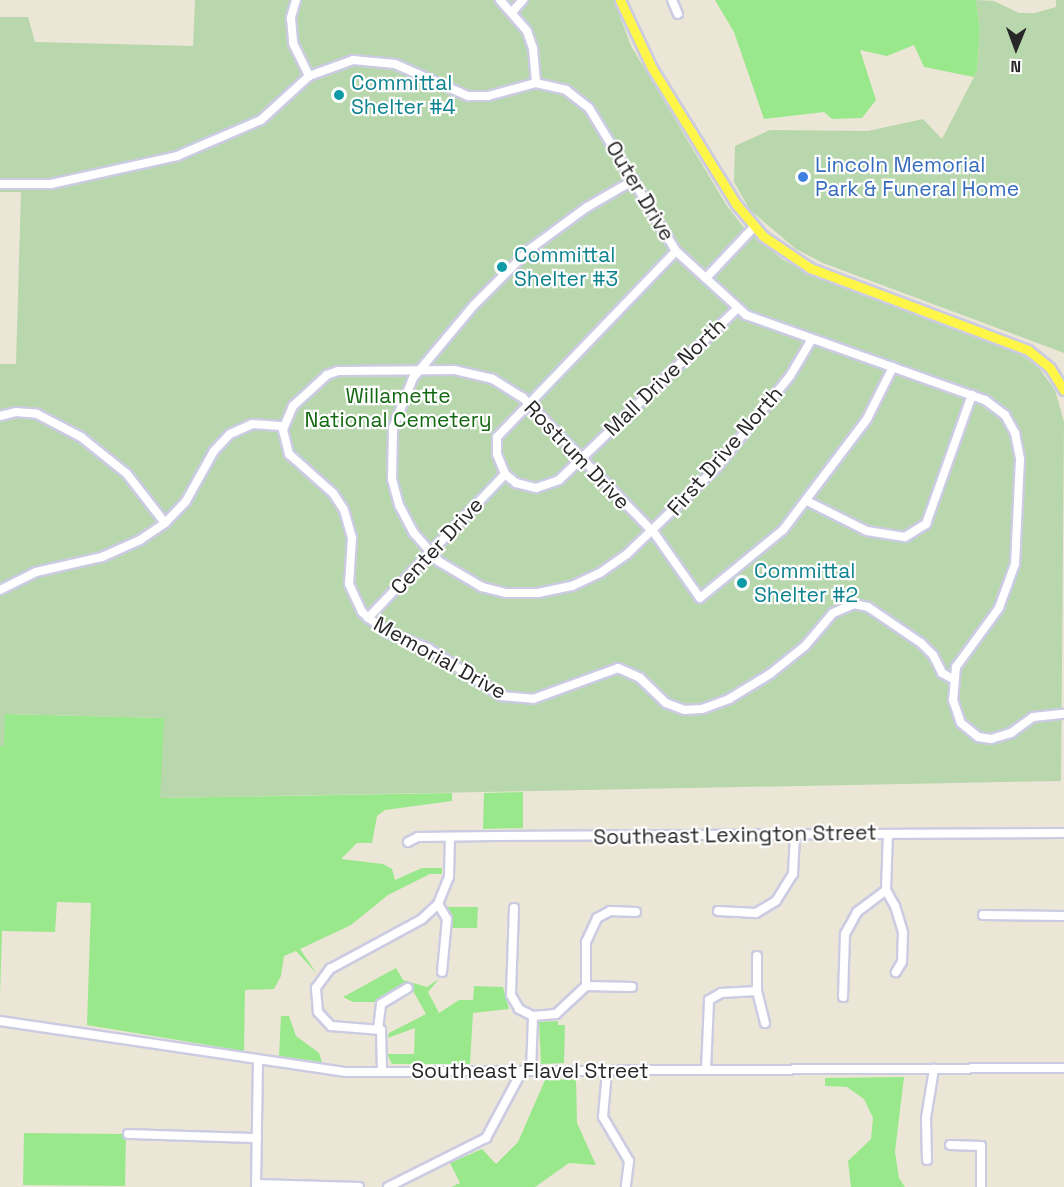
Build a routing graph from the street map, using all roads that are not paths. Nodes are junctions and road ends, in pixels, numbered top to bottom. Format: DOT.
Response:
graph roads {
  1 [pos="296,0"];
  2 [pos="500,0"];
  3 [pos="523,0"];
  4 [pos="620,0"];
  5 [pos="672,0"];
  6 [pos="513,11"];
  7 [pos="678,14"];
  8 [pos="309,76"];
  9 [pos="536,83"];
  10 [pos="634,180"];
  11 [pos="0,184"];
  12 [pos="754,227"];
  13 [pos="676,251"];
  14 [pos="706,278"];
  15 [pos="738,308"];
  16 [pos="812,339"];
  17 [pos="893,367"];
  18 [pos="418,370"];
  19 [pos="1064,390"];
  20 [pos="972,395"];
  21 [pos="528,404"];
  22 [pos="0,416"];
  23 [pos="284,426"];
  24 [pos="580,459"];
  25 [pos="505,474"];
  26 [pos="807,501"];
  27 [pos="165,523"];
  28 [pos="651,532"];
  29 [pos="431,554"];
  30 [pos="0,590"];
  31 [pos="368,618"];
  32 [pos="952,679"];
  33 [pos="1064,714"];
  34 [pos="1064,833"];
  35 [pos="795,834"];
  36 [pos="888,834"];
  37 [pos="450,837"];
  38 [pos="408,842"];
  39 [pos="886,890"];
  40 [pos="438,904"];
  41 [pos="514,908"];
  42 [pos="718,911"];
  43 [pos="636,912"];
  44 [pos="983,915"];
  45 [pos="1064,916"];
  46 [pos="758,956"];
  47 [pos="442,972"];
  48 [pos="896,972"];
  49 [pos="586,986"];
  50 [pos="632,987"];
  51 [pos="408,988"];
  52 [pos="757,991"];
  53 [pos="843,997"];
  54 [pos="533,1016"];
  55 [pos="0,1021"];
  56 [pos="765,1023"];
  57 [pos="378,1029"];
  58 [pos="258,1059"];
  59 [pos="1064,1068"];
  60 [pos="934,1069"];
  61 [pos="706,1070"];
  62 [pos="382,1071"];
  63 [pos="527,1071"];
  64 [pos="607,1071"];
  65 [pos="128,1134"];
  66 [pos="257,1138"];
  67 [pos="950,1145"];
  68 [pos="927,1160"];
  69 [pos="256,1186"];
  70 [pos="359,1187"];
  71 [pos="388,1187"];
  72 [pos="626,1187"];
  73 [pos="981,1187"];
  1 -- 8 [label="street"];
  2 -- 6 [label="street"];
  3 -- 6 [label="street"];
  4 -- 12 [label="main road"];
  5 -- 7 [label="street"];
  6 -- 9 [label="street"];
  8 -- 9 [label="street"];
  8 -- 11 [label="street"];
  9 -- 10 [label="street, Outer Drive"];
  10 -- 13 [label="street, Outer Drive"];
  10 -- 18 [label="street"];
  12 -- 14 [label="street"];
  12 -- 19 [label="main road"];
  13 -- 14 [label="street, Outer Drive"];
  13 -- 21 [label="street"];
  14 -- 15 [label="street, Outer Drive"];
  15 -- 16 [label="street, Outer Drive"];
  15 -- 24 [label="street, Mall Drive North"];
  16 -- 17 [label="street, Outer Drive"];
  16 -- 28 [label="street, First Drive North"];
  17 -- 20 [label="street, Outer Drive"];
  17 -- 26 [label="street"];
  18 -- 21 [label="street, Rostrum Drive"];
  18 -- 23 [label="street"];
  18 -- 29 [label="street"];
  20 -- 26 [label="street"];
  20 -- 32 [label="street, Outer Drive"];
  21 -- 24 [label="street, Rostrum Drive"];
  21 -- 25 [label="street"];
  22 -- 27 [label="street"];
  23 -- 27 [label="street"];
  23 -- 31 [label="street, Memorial Drive"];
  24 -- 25 [label="street, Mall Drive North"];
  24 -- 28 [label="street, Rostrum Drive"];
  25 -- 29 [label="street, Center Drive"];
  26 -- 28 [label="street, Rostrum Drive"];
  27 -- 30 [label="street"];
  28 -- 29 [label="street, First Drive North"];
  29 -- 31 [label="street, Center Drive"];
  31 -- 32 [label="street, Memorial Drive"];
  32 -- 33 [label="street"];
  34 -- 36 [label="street, Southeast Lexington Street"];
  35 -- 36 [label="street, Southeast Lexington Street"];
  35 -- 37 [label="street, Southeast Lexington Street"];
  35 -- 42 [label="street"];
  36 -- 39 [label="street"];
  37 -- 38 [label="street, Southeast Lexington Street"];
  37 -- 40 [label="street"];
  39 -- 48 [label="street"];
  39 -- 53 [label="street"];
  40 -- 47 [label="street"];
  40 -- 57 [label="street"];
  41 -- 54 [label="street"];
  43 -- 49 [label="street"];
  44 -- 45 [label="street"];
  46 -- 52 [label="street"];
  49 -- 50 [label="street"];
  49 -- 54 [label="street"];
  51 -- 57 [label="street"];
  52 -- 56 [label="street"];
  52 -- 61 [label="street"];
  54 -- 63 [label="street"];
  55 -- 58 [label="street, Southeast Flavel Street"];
  57 -- 62 [label="street"];
  58 -- 62 [label="street, Southeast Flavel Street"];
  58 -- 66 [label="street"];
  59 -- 60 [label="street, Southeast Flavel Street"];
  60 -- 61 [label="street, Southeast Flavel Street"];
  60 -- 68 [label="street"];
  61 -- 64 [label="street, Southeast Flavel Street"];
  62 -- 63 [label="street, Southeast Flavel Street"];
  63 -- 64 [label="street, Southeast Flavel Street"];
  63 -- 71 [label="street"];
  64 -- 72 [label="street"];
  65 -- 66 [label="street"];
  66 -- 69 [label="street"];
  67 -- 73 [label="street"];
  69 -- 70 [label="street"];
}
